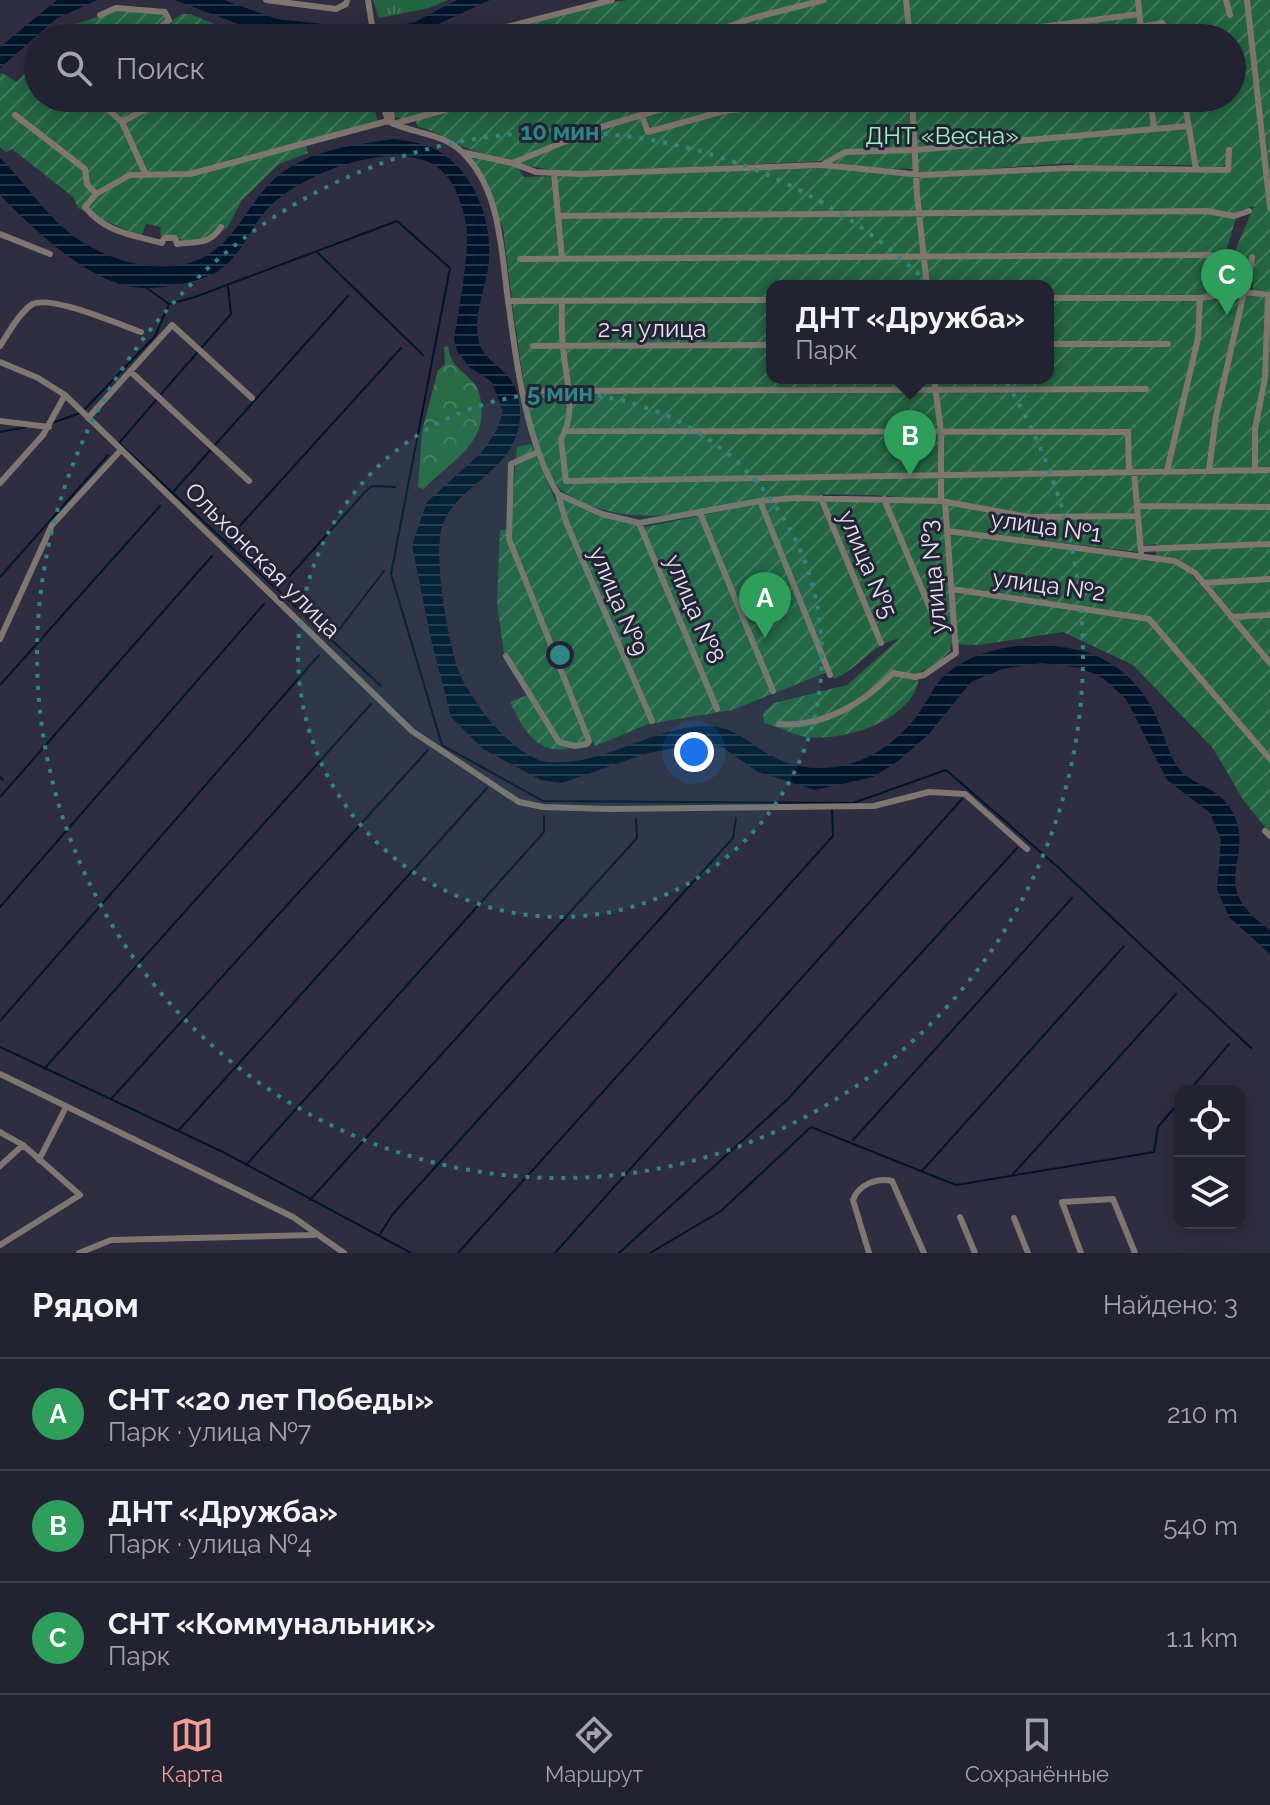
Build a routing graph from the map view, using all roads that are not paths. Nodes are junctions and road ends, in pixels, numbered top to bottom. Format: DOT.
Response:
graph roads {
  1 [pos="266,0"];
  2 [pos="347,0"];
  3 [pos="368,0"];
  4 [pos="612,0"];
  5 [pos="824,0"];
  6 [pos="906,0"];
  7 [pos="1138,0"];
  8 [pos="1226,0"];
  9 [pos="1247,0"];
  10 [pos="1139,14"];
  11 [pos="100,15"];
  12 [pos="1230,15"];
  13 [pos="164,24"];
  14 [pos="372,24"];
  15 [pos="518,24"];
  16 [pos="735,24"];
  17 [pos="909,24"];
  18 [pos="1063,24"];
  19 [pos="1140,24"];
  20 [pos="111,112"];
  21 [pos="140,112"];
  22 [pos="387,112"];
  23 [pos="391,112"];
  24 [pos="434,112"];
  25 [pos="652,112"];
  26 [pos="720,112"];
  27 [pos="913,112"];
  28 [pos="1152,112"];
  29 [pos="1186,112"];
  30 [pos="15,115"];
  31 [pos="642,116"];
  32 [pos="122,122"];
  33 [pos="391,123"];
  34 [pos="1188,126"];
  35 [pos="1154,128"];
  36 [pos="915,150"];
  37 [pos="1229,150"];
  38 [pos="462,152"];
  39 [pos="512,163"];
  40 [pos="822,165"];
  41 [pos="1196,169"];
  42 [pos="915,172"];
  43 [pos="145,173"];
  44 [pos="554,173"];
  45 [pos="96,194"];
  46 [pos="1270,208"];
  47 [pos="1249,211"];
  48 [pos="921,212"];
  49 [pos="559,216"];
  50 [pos="221,227"];
  51 [pos="0,234"];
  52 [pos="50,254"];
  53 [pos="1210,255"];
  54 [pos="925,256"];
  55 [pos="1252,257"];
  56 [pos="562,258"];
  57 [pos="520,259"];
  58 [pos="927,280"];
  59 [pos="1246,292"];
  60 [pos="1269,295"];
  61 [pos="1054,298"];
  62 [pos="1200,298"];
  63 [pos="766,300"];
  64 [pos="508,301"];
  65 [pos="562,301"];
  66 [pos="141,332"];
  67 [pos="1054,344"];
  68 [pos="1168,344"];
  69 [pos="766,345"];
  70 [pos="0,346"];
  71 [pos="533,346"];
  72 [pos="563,346"];
  73 [pos="0,362"];
  74 [pos="130,371"];
  75 [pos="935,384"];
  76 [pos="935,388"];
  77 [pos="1146,389"];
  78 [pos="570,390"];
  79 [pos="544,391"];
  80 [pos="65,395"];
  81 [pos="252,398"];
  82 [pos="88,418"];
  83 [pos="0,421"];
  84 [pos="49,427"];
  85 [pos="568,431"];
  86 [pos="941,432"];
  87 [pos="120,451"];
  88 [pos="538,452"];
  89 [pos="1209,470"];
  90 [pos="1270,470"];
  91 [pos="1167,471"];
  92 [pos="1255,471"];
  93 [pos="1131,472"];
  94 [pos="941,475"];
  95 [pos="249,481"];
  96 [pos="0,483"];
  97 [pos="558,494"];
  98 [pos="821,498"];
  99 [pos="884,499"];
  100 [pos="760,501"];
  101 [pos="943,501"];
  102 [pos="1138,506"];
  103 [pos="1270,507"];
  104 [pos="700,513"];
  105 [pos="1138,516"];
  106 [pos="639,523"];
  107 [pos="947,531"];
  108 [pos="1270,544"];
  109 [pos="1140,553"];
  110 [pos="1270,579"];
  111 [pos="1203,583"];
  112 [pos="952,589"];
  113 [pos="1270,615"];
  114 [pos="1231,617"];
  115 [pos="935,620"];
  116 [pos="0,639"];
  117 [pos="881,643"];
  118 [pos="1266,654"];
  119 [pos="506,656"];
  120 [pos="1270,663"];
  121 [pos="830,675"];
  122 [pos="773,691"];
  123 [pos="717,709"];
  124 [pos="652,721"];
  125 [pos="779,724"];
  126 [pos="1270,759"];
  127 [pos="1027,849"];
  128 [pos="0,1074"];
  129 [pos="65,1109"];
  130 [pos="0,1132"];
  131 [pos="23,1145"];
  132 [pos="39,1160"];
  133 [pos="0,1166"];
  134 [pos="960,1217"];
  135 [pos="1014,1218"];
  136 [pos="314,1235"];
  137 [pos="0,1245"];
  138 [pos="79,1253"];
  139 [pos="344,1253"];
  140 [pos="869,1253"];
  141 [pos="924,1253"];
  142 [pos="975,1253"];
  143 [pos="1028,1253"];
  144 [pos="1081,1253"];
  145 [pos="1135,1253"];
  1 -- 2 [label="street"];
  3 -- 14 [label="street"];
  4 -- 15 [label="street"];
  5 -- 16 [label="street"];
  6 -- 17 [label="street"];
  7 -- 10 [label="street"];
  8 -- 12 [label="street"];
  9 -- 46 [label="street"];
  10 -- 18 [label="street"];
  10 -- 19 [label="street"];
  11 -- 13 [label="street"];
  20 -- 32 [label="street"];
  21 -- 32 [label="street"];
  22 -- 33 [label="street"];
  23 -- 33 [label="street"];
  24 -- 33 [label="street"];
  25 -- 39 [label="street"];
  26 -- 31 [label="street"];
  27 -- 36 [label="street"];
  28 -- 35 [label="street"];
  29 -- 34 [label="street"];
  30 -- 45 [label="street"];
  32 -- 43 [label="street"];
  33 -- 38 [label="street"];
  33 -- 43 [label="street"];
  34 -- 35 [label="street"];
  34 -- 41 [label="street"];
  35 -- 36 [label="street"];
  36 -- 40 [label="street"];
  36 -- 42 [label="street"];
  37 -- 41 [label="street"];
  38 -- 39 [label="street"];
  38 -- 64 [label="street, улица №9"];
  39 -- 44 [label="street"];
  40 -- 42 [label="street"];
  40 -- 44 [label="street"];
  41 -- 42 [label="street"];
  42 -- 48 [label="street"];
  43 -- 45 [label="street"];
  44 -- 49 [label="street"];
  45 -- 50 [label="street"];
  47 -- 48 [label="street"];
  48 -- 49 [label="street"];
  48 -- 54 [label="street"];
  49 -- 56 [label="street"];
  51 -- 52 [label="street"];
  53 -- 54 [label="street"];
  54 -- 56 [label="street"];
  54 -- 58 [label="street"];
  55 -- 59 [label="street"];
  56 -- 57 [label="street"];
  59 -- 60 [label="street"];
  59 -- 62 [label="street"];
  59 -- 89 [label="street"];
  60 -- 92 [label="street"];
  61 -- 62 [label="street"];
  62 -- 91 [label="street"];
  63 -- 65 [label="street"];
  64 -- 65 [label="street"];
  64 -- 88 [label="street, улица №9"];
  65 -- 72 [label="street"];
  66 -- 70 [label="street"];
  67 -- 68 [label="street"];
  69 -- 72 [label="street, 2-я улица"];
  71 -- 72 [label="street, 2-я улица"];
  72 -- 78 [label="street"];
  73 -- 80 [label="street, Ольхонская улица"];
  74 -- 81 [label="street"];
  74 -- 82 [label="street"];
  74 -- 95 [label="street"];
  75 -- 76 [label="street, улица №3"];
  76 -- 77 [label="street"];
  76 -- 78 [label="street"];
  76 -- 86 [label="street, улица №3"];
  78 -- 79 [label="street"];
  78 -- 85 [label="street"];
  80 -- 82 [label="street, Ольхонская улица"];
  80 -- 84 [label="street"];
  82 -- 87 [label="street, Ольхонская улица"];
  83 -- 84 [label="street"];
  84 -- 96 [label="street"];
  85 -- 86 [label="street"];
  85 -- 94 [label="street"];
  86 -- 93 [label="street"];
  86 -- 94 [label="street, улица №3"];
  87 -- 116 [label="street"];
  87 -- 127 [label="street, Ольхонская улица"];
  88 -- 97 [label="street, улица №9"];
  88 -- 119 [label="street"];
  89 -- 91 [label="street"];
  89 -- 92 [label="street"];
  90 -- 92 [label="street"];
  91 -- 93 [label="street"];
  93 -- 94 [label="street"];
  93 -- 102 [label="street"];
  94 -- 101 [label="street, улица №3"];
  97 -- 106 [label="street"];
  97 -- 124 [label="street, улица №9"];
  98 -- 99 [label="street"];
  98 -- 100 [label="street"];
  98 -- 117 [label="street, улица №5"];
  99 -- 101 [label="street"];
  99 -- 115 [label="street"];
  100 -- 104 [label="street"];
  100 -- 121 [label="street"];
  101 -- 105 [label="street"];
  101 -- 107 [label="street, улица №3"];
  102 -- 103 [label="street"];
  102 -- 105 [label="street"];
  104 -- 106 [label="street"];
  104 -- 122 [label="street"];
  105 -- 109 [label="street"];
  106 -- 123 [label="street, улица №8"];
  107 -- 109 [label="street, улица №1"];
  107 -- 112 [label="street, улица №3"];
  108 -- 109 [label="street"];
  109 -- 111 [label="street"];
  110 -- 111 [label="street"];
  111 -- 114 [label="street"];
  112 -- 125 [label="street, улица №3"];
  112 -- 126 [label="street, улица №2"];
  113 -- 114 [label="street"];
  114 -- 118 [label="street"];
  118 -- 120 [label="street"];
  128 -- 129 [label="street"];
  129 -- 132 [label="street"];
  129 -- 136 [label="street"];
  130 -- 131 [label="street"];
  131 -- 132 [label="street"];
  131 -- 133 [label="street"];
  132 -- 137 [label="street"];
  134 -- 142 [label="street"];
  135 -- 143 [label="street"];
  136 -- 138 [label="street"];
  136 -- 139 [label="street"];
  140 -- 141 [label="street"];
  144 -- 145 [label="street"];
}
